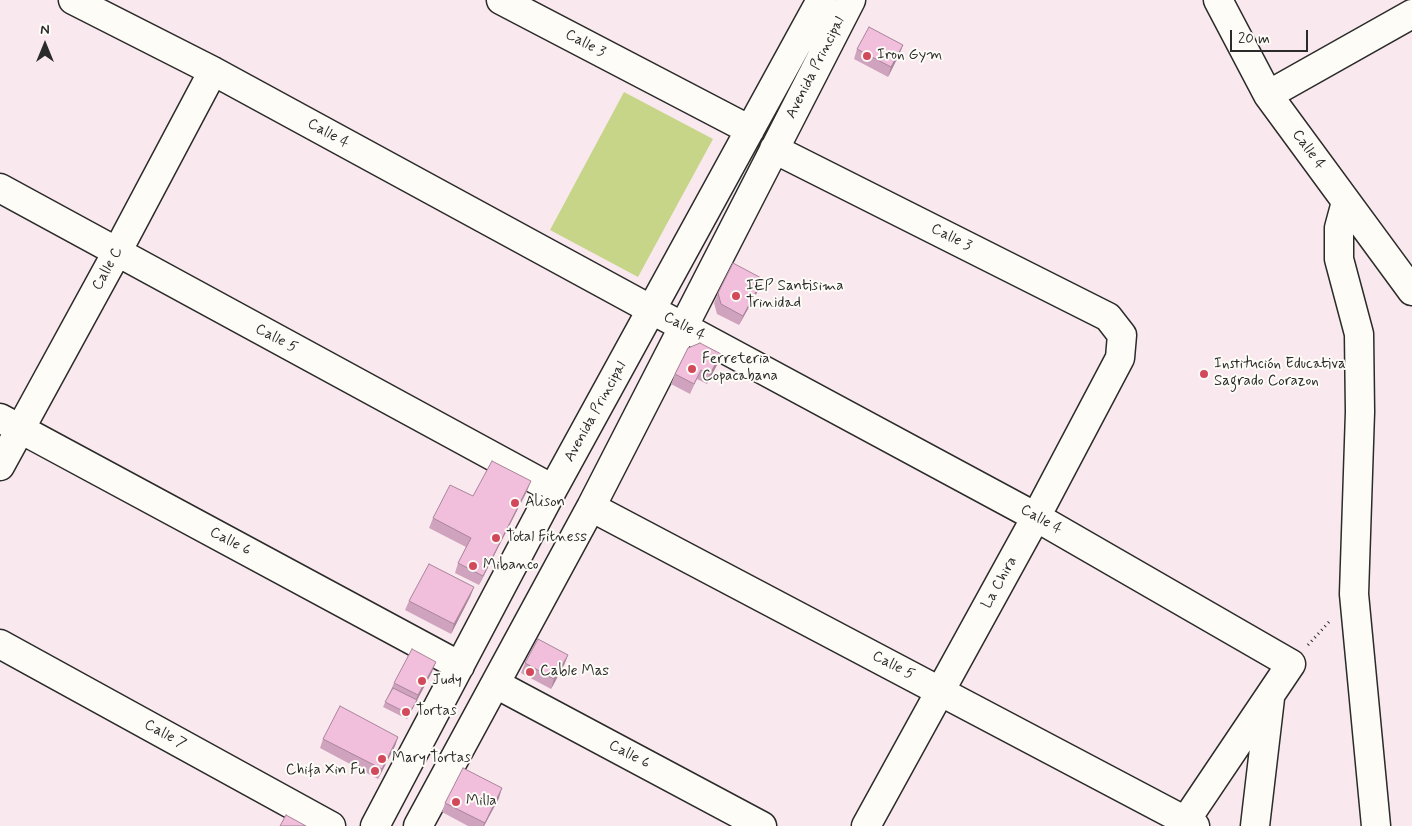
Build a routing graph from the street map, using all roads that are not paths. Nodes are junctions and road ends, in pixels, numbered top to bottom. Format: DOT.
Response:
graph roads {
  1 [pos="73,0"];
  2 [pos="501,0"];
  3 [pos="821,0"];
  4 [pos="851,0"];
  5 [pos="1218,0"];
  6 [pos="1412,14"];
  7 [pos="213,71"];
  8 [pos="1268,95"];
  9 [pos="750,130"];
  10 [pos="774,149"];
  11 [pos="0,188"];
  12 [pos="1346,202"];
  13 [pos="117,252"];
  14 [pos="1412,291"];
  15 [pos="652,310"];
  16 [pos="684,327"];
  17 [pos="1122,335"];
  18 [pos="10,424"];
  19 [pos="0,466"];
  20 [pos="553,489"];
  21 [pos="591,507"];
  22 [pos="1036,517"];
  23 [pos="0,644"];
  24 [pos="460,666"];
  25 [pos="496,684"];
  26 [pos="941,691"];
  27 [pos="1271,693"];
  28 [pos="1187,824"];
  29 [pos="331,826"];
  30 [pos="375,826"];
  31 [pos="418,826"];
  32 [pos="762,826"];
  33 [pos="866,826"];
  34 [pos="1255,826"];
  35 [pos="1376,826"];
  1 -- 7 [label="street, Calle 4"];
  2 -- 9 [label="street, Calle 3"];
  3 -- 9 [label="street, Avenida Principal"];
  4 -- 10 [label="street, Avenida Principal"];
  5 -- 8 [label="street, Calle 4"];
  6 -- 8 [label="street"];
  7 -- 13 [label="street, Calle C"];
  7 -- 15 [label="street, Calle 4"];
  8 -- 12 [label="street, Calle 4"];
  9 -- 15 [label="street, Avenida Principal"];
  10 -- 16 [label="street, Avenida Principal"];
  10 -- 17 [label="street, Calle 3"];
  11 -- 13 [label="street, Calle 5"];
  12 -- 14 [label="street, Calle 4"];
  12 -- 35 [label="street"];
  13 -- 18 [label="street, Calle C"];
  13 -- 20 [label="street, Calle 5"];
  15 -- 16 [label="street, Calle 4"];
  15 -- 20 [label="street, Avenida Principal"];
  16 -- 21 [label="street, Avenida Principal"];
  16 -- 22 [label="street, Calle 4"];
  17 -- 22 [label="street, La Chira"];
  18 -- 19 [label="street, Calle C"];
  18 -- 24 [label="street, Calle 6"];
  20 -- 24 [label="street, Avenida Principal"];
  21 -- 25 [label="street, Avenida Principal"];
  21 -- 26 [label="street, Calle 5"];
  22 -- 26 [label="street, La Chira"];
  22 -- 27 [label="street, Calle 4"];
  23 -- 29 [label="street, Calle 7"];
  24 -- 30 [label="street, Avenida Principal"];
  25 -- 31 [label="street, Avenida Principal"];
  25 -- 32 [label="street, Calle 6"];
  26 -- 28 [label="street, Calle 5"];
  26 -- 33 [label="street, La Chira"];
  27 -- 28 [label="street"];
  27 -- 34 [label="street"];
}
